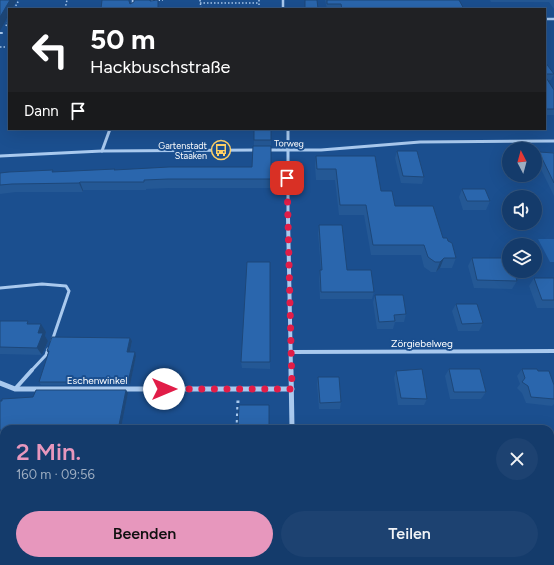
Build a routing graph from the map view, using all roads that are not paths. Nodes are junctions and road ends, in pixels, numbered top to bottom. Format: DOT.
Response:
graph roads {
  1 [pos="110,130"];
  2 [pos="288,130"];
  3 [pos="554,141"];
  4 [pos="102,151"];
  5 [pos="288,151"];
  6 [pos="0,156"];
  7 [pos="0,288"];
  8 [pos="554,350"];
  9 [pos="291,352"];
  10 [pos="0,383"];
  11 [pos="14,389"];
  12 [pos="292,389"];
  13 [pos="292,425"];
  1 -- 4 [label="street"];
  2 -- 5 [label="street"];
  3 -- 5 [label="street, Torweg"];
  4 -- 5 [label="street, Torweg"];
  4 -- 6 [label="street, Torweg"];
  5 -- 9 [label="street"];
  7 -- 11 [label="lane"];
  8 -- 9 [label="street, Zörgiebelweg"];
  9 -- 12 [label="street"];
  10 -- 11 [label="street, Eschenwinkel"];
  11 -- 12 [label="street, Eschenwinkel"];
  12 -- 13 [label="street"];
}
